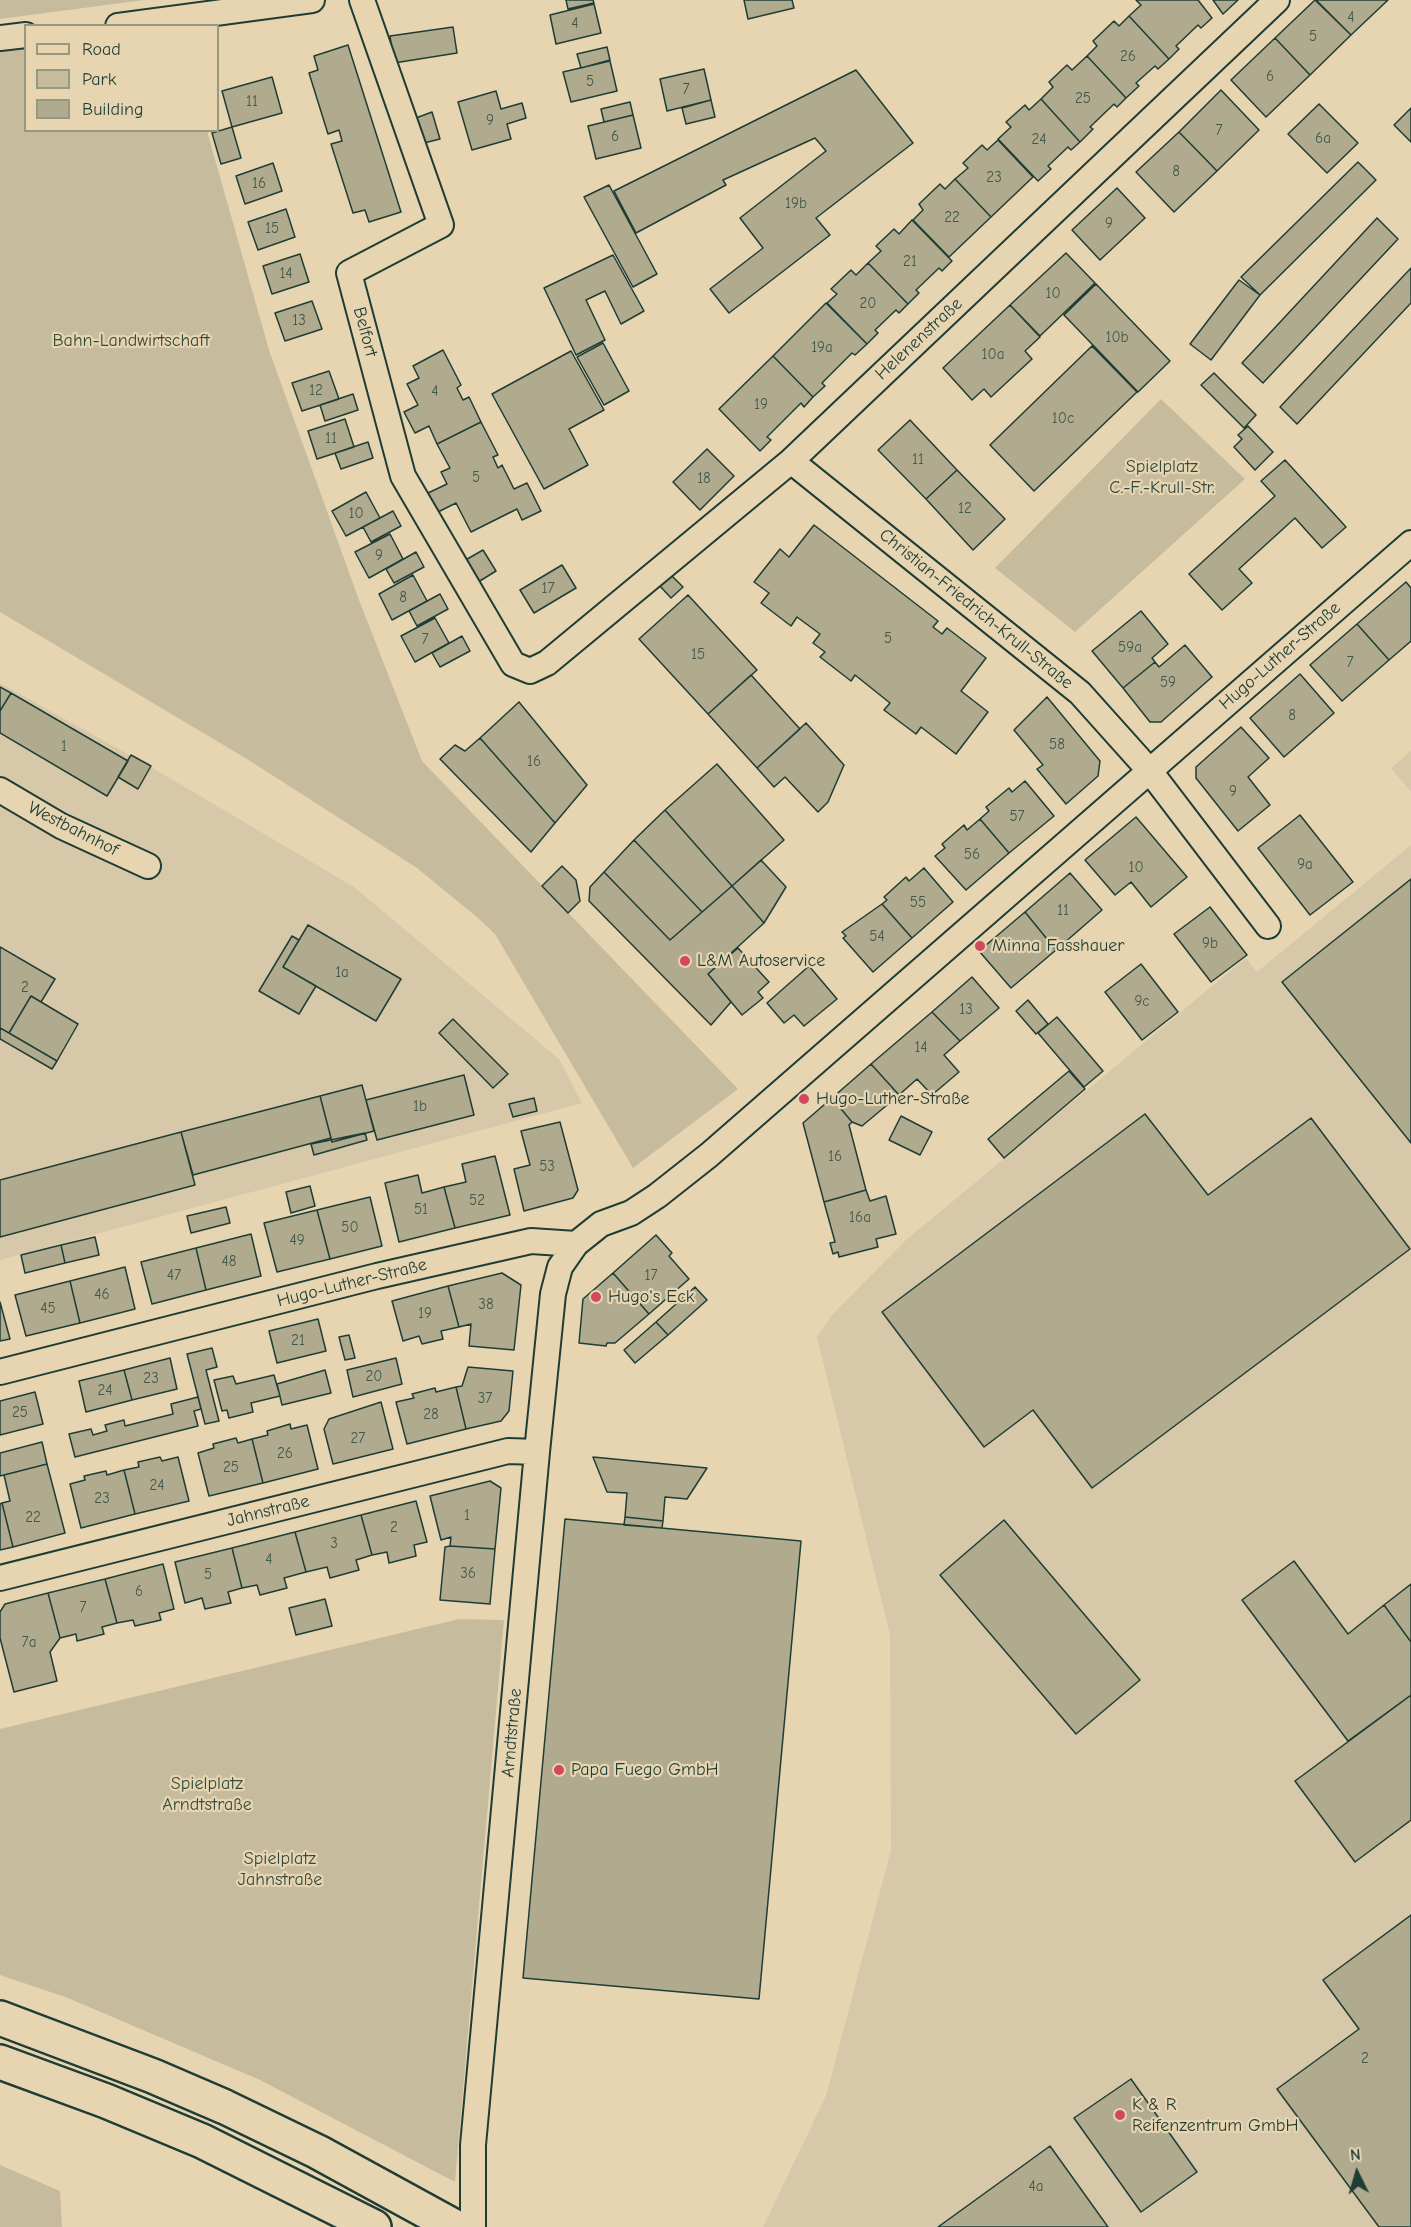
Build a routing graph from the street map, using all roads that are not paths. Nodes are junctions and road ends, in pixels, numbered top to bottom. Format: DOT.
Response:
graph roads {
  1 [pos="312,0"];
  2 [pos="362,0"];
  3 [pos="1277,0"];
  4 [pos="134,24"];
  5 [pos="24,36"];
  6 [pos="0,38"];
  7 [pos="790,461"];
  8 [pos="1411,543"];
  9 [pos="547,663"];
  10 [pos="1149,770"];
  11 [pos="0,790"];
  12 [pos="148,866"];
  13 [pos="1268,926"];
  14 [pos="576,1244"];
  15 [pos="0,1372"];
  16 [pos="537,1452"];
  17 [pos="0,1578"];
  18 [pos="0,2018"];
  19 [pos="0,2062"];
  20 [pos="374,2227"];
  21 [pos="455,2227"];
  22 [pos="473,2227"];
  1 -- 4 [label="street"];
  2 -- 9 [label="street, Belfort"];
  3 -- 7 [label="street, Helenenstraße"];
  5 -- 6 [label="street"];
  7 -- 9 [label="street, Helenenstraße"];
  7 -- 10 [label="street, Christian-Friedrich-Krull-Straße"];
  8 -- 10 [label="street, Hugo-Luther-Straße"];
  10 -- 13 [label="street"];
  10 -- 14 [label="street, Hugo-Luther-Straße"];
  11 -- 12 [label="street, Westbahnhof"];
  14 -- 15 [label="street, Hugo-Luther-Straße"];
  14 -- 16 [label="street, Arndtstraße"];
  16 -- 17 [label="street, Jahnstraße"];
  16 -- 22 [label="street, Arndtstraße"];
  18 -- 21 [label="highway"];
  19 -- 20 [label="highway"];
}
